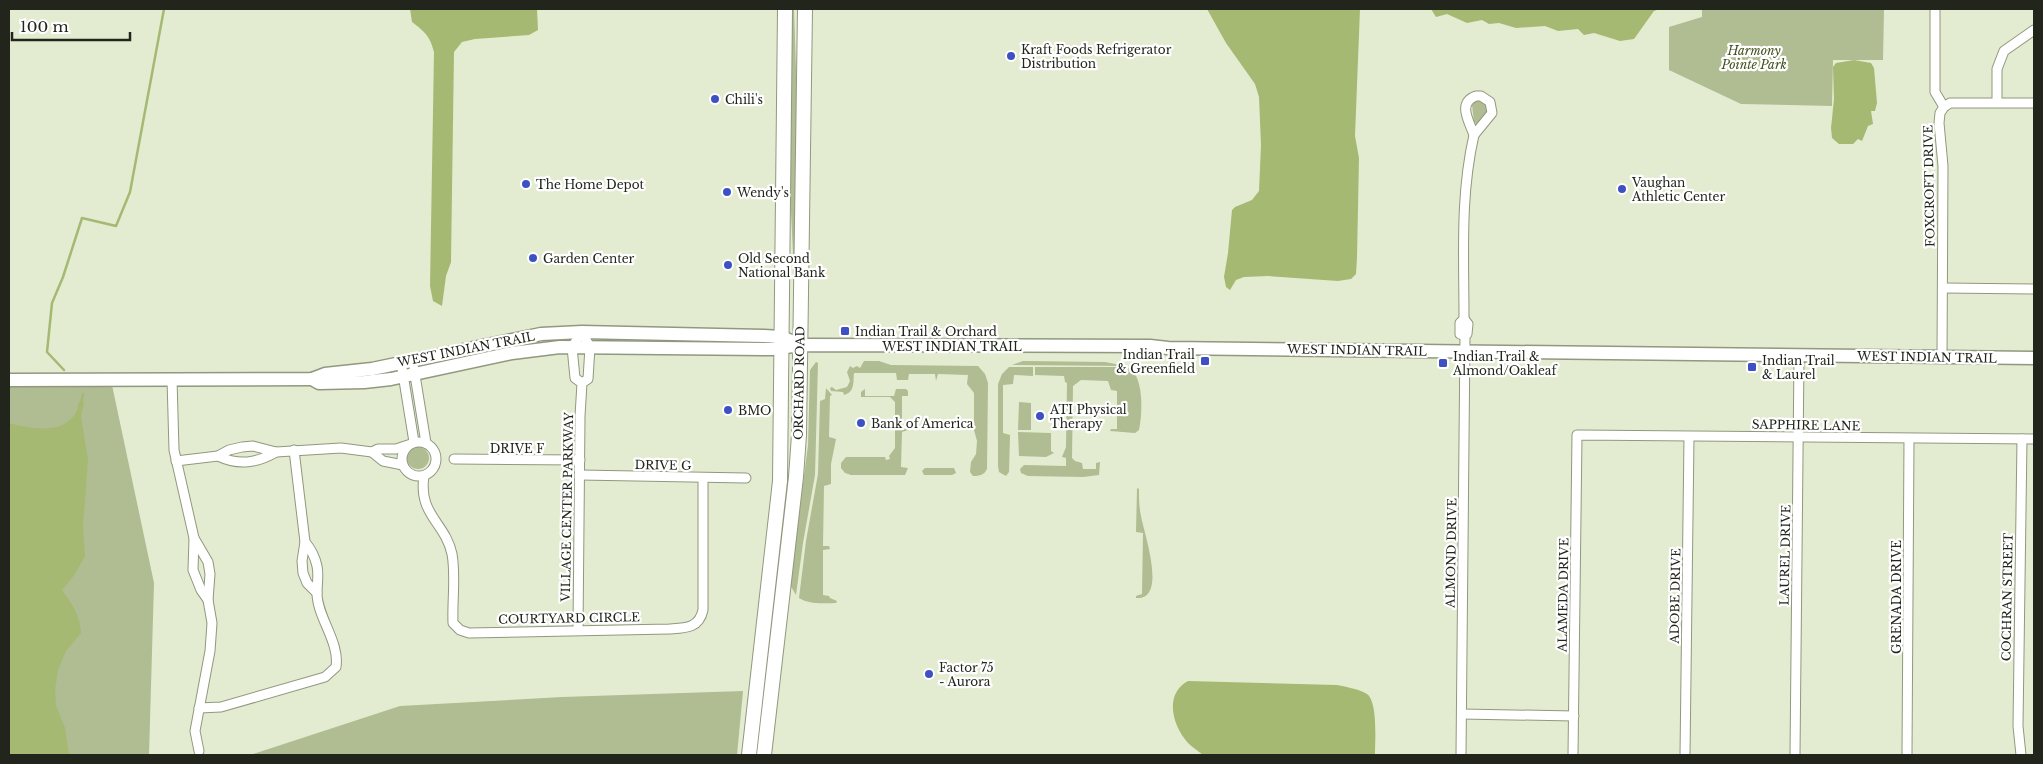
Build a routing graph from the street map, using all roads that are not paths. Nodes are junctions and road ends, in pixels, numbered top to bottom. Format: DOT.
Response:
graph roads {
  1 [pos="785,9"];
  2 [pos="805,9"];
  3 [pos="1935,9"];
  4 [pos="2034,30"];
  5 [pos="1997,102"];
  6 [pos="2034,103"];
  7 [pos="1944,107"];
  8 [pos="1474,135"];
  9 [pos="1943,288"];
  10 [pos="2034,290"];
  11 [pos="582,332"];
  12 [pos="782,343"];
  13 [pos="800,345"];
  14 [pos="572,347"];
  15 [pos="590,347"];
  16 [pos="1466,351"];
  17 [pos="1799,356"];
  18 [pos="1942,357"];
  19 [pos="2034,358"];
  20 [pos="407,361"];
  21 [pos="409,375"];
  22 [pos="172,379"];
  23 [pos="312,379"];
  24 [pos="9,380"];
  25 [pos="582,384"];
  26 [pos="1577,435"];
  27 [pos="1690,437"];
  28 [pos="1799,437"];
  29 [pos="1909,439"];
  30 [pos="2022,439"];
  31 [pos="2034,439"];
  32 [pos="411,443"];
  33 [pos="426,443"];
  34 [pos="294,450"];
  35 [pos="276,452"];
  36 [pos="372,452"];
  37 [pos="218,456"];
  38 [pos="454,459"];
  39 [pos="176,460"];
  40 [pos="580,460"];
  41 [pos="403,465"];
  42 [pos="580,475"];
  43 [pos="424,476"];
  44 [pos="703,478"];
  45 [pos="746,478"];
  46 [pos="194,538"];
  47 [pos="305,542"];
  48 [pos="317,593"];
  49 [pos="208,600"];
  50 [pos="578,630"];
  51 [pos="199,708"];
  52 [pos="1462,714"];
  53 [pos="1574,716"];
  54 [pos="199,751"];
  55 [pos="749,755"];
  56 [pos="764,755"];
  57 [pos="1461,755"];
  58 [pos="1573,755"];
  59 [pos="1686,755"];
  60 [pos="1795,755"];
  61 [pos="1907,755"];
  62 [pos="2021,755"];
  1 -- 12 [label="main road, ORCHARD ROAD"];
  2 -- 13 [label="main road, ORCHARD ROAD"];
  3 -- 7 [label="street"];
  4 -- 5 [label="street"];
  5 -- 6 [label="street"];
  5 -- 7 [label="street"];
  7 -- 9 [label="street, FOXCROFT DRIVE"];
  8 -- 16 [label="street, ALMOND DRIVE"];
  9 -- 10 [label="street"];
  9 -- 18 [label="street, FOXCROFT DRIVE"];
  11 -- 12 [label="main road, WEST INDIAN TRAIL"];
  11 -- 14 [label="street"];
  11 -- 15 [label="street"];
  11 -- 20 [label="main road, WEST INDIAN TRAIL"];
  12 -- 13 [label="main road, WEST INDIAN TRAIL"];
  12 -- 15 [label="main road, WEST INDIAN TRAIL"];
  12 -- 55 [label="main road, ORCHARD ROAD"];
  13 -- 16 [label="main road, WEST INDIAN TRAIL"];
  13 -- 56 [label="main road, ORCHARD ROAD"];
  14 -- 15 [label="main road, WEST INDIAN TRAIL"];
  14 -- 21 [label="main road, WEST INDIAN TRAIL"];
  14 -- 25 [label="street, VILLAGE CENTER PARKWAY"];
  15 -- 25 [label="street, VILLAGE CENTER PARKWAY"];
  16 -- 17 [label="main road, WEST INDIAN TRAIL"];
  16 -- 52 [label="street, ALMOND DRIVE"];
  17 -- 18 [label="main road, WEST INDIAN TRAIL"];
  17 -- 28 [label="street, LAUREL DRIVE"];
  18 -- 19 [label="main road, WEST INDIAN TRAIL"];
  20 -- 21 [label="street"];
  20 -- 23 [label="main road, WEST INDIAN TRAIL"];
  21 -- 23 [label="main road, WEST INDIAN TRAIL"];
  21 -- 32 [label="street"];
  21 -- 33 [label="street"];
  22 -- 23 [label="main road, WEST INDIAN TRAIL"];
  22 -- 24 [label="main road, WEST INDIAN TRAIL"];
  22 -- 39 [label="street"];
  25 -- 40 [label="street, VILLAGE CENTER PARKWAY"];
  26 -- 27 [label="street, SAPPHIRE LANE"];
  26 -- 53 [label="street, ALAMEDA DRIVE"];
  27 -- 28 [label="street, SAPPHIRE LANE"];
  27 -- 59 [label="street, ADOBE DRIVE"];
  28 -- 29 [label="street, SAPPHIRE LANE"];
  28 -- 60 [label="street, LAUREL DRIVE"];
  29 -- 30 [label="street, SAPPHIRE LANE"];
  29 -- 61 [label="street, GRENADA DRIVE"];
  30 -- 31 [label="street, SAPPHIRE LANE"];
  30 -- 62 [label="street, COCHRAN STREET"];
  32 -- 33 [label="street"];
  32 -- 36 [label="street"];
  32 -- 41 [label="street"];
  33 -- 43 [label="street"];
  34 -- 35 [label="street"];
  34 -- 36 [label="street"];
  34 -- 47 [label="street"];
  35 -- 37 [label="street"];
  35 -- 37 [label="street"];
  36 -- 41 [label="street"];
  37 -- 39 [label="street"];
  38 -- 40 [label="street, DRIVE F"];
  39 -- 46 [label="street"];
  40 -- 42 [label="street, VILLAGE CENTER PARKWAY"];
  41 -- 43 [label="street"];
  42 -- 44 [label="street, DRIVE G"];
  42 -- 50 [label="street, VILLAGE CENTER PARKWAY"];
  43 -- 50 [label="street, COURTYARD CIRCLE"];
  44 -- 45 [label="street, DRIVE G"];
  44 -- 50 [label="street, COURTYARD CIRCLE"];
  46 -- 49 [label="street"];
  46 -- 49 [label="street"];
  47 -- 48 [label="street"];
  47 -- 48 [label="street"];
  48 -- 51 [label="street"];
  49 -- 51 [label="street"];
  51 -- 54 [label="street"];
  52 -- 53 [label="street"];
  52 -- 57 [label="street, ALMOND DRIVE"];
  53 -- 58 [label="street, ALAMEDA DRIVE"];
}
